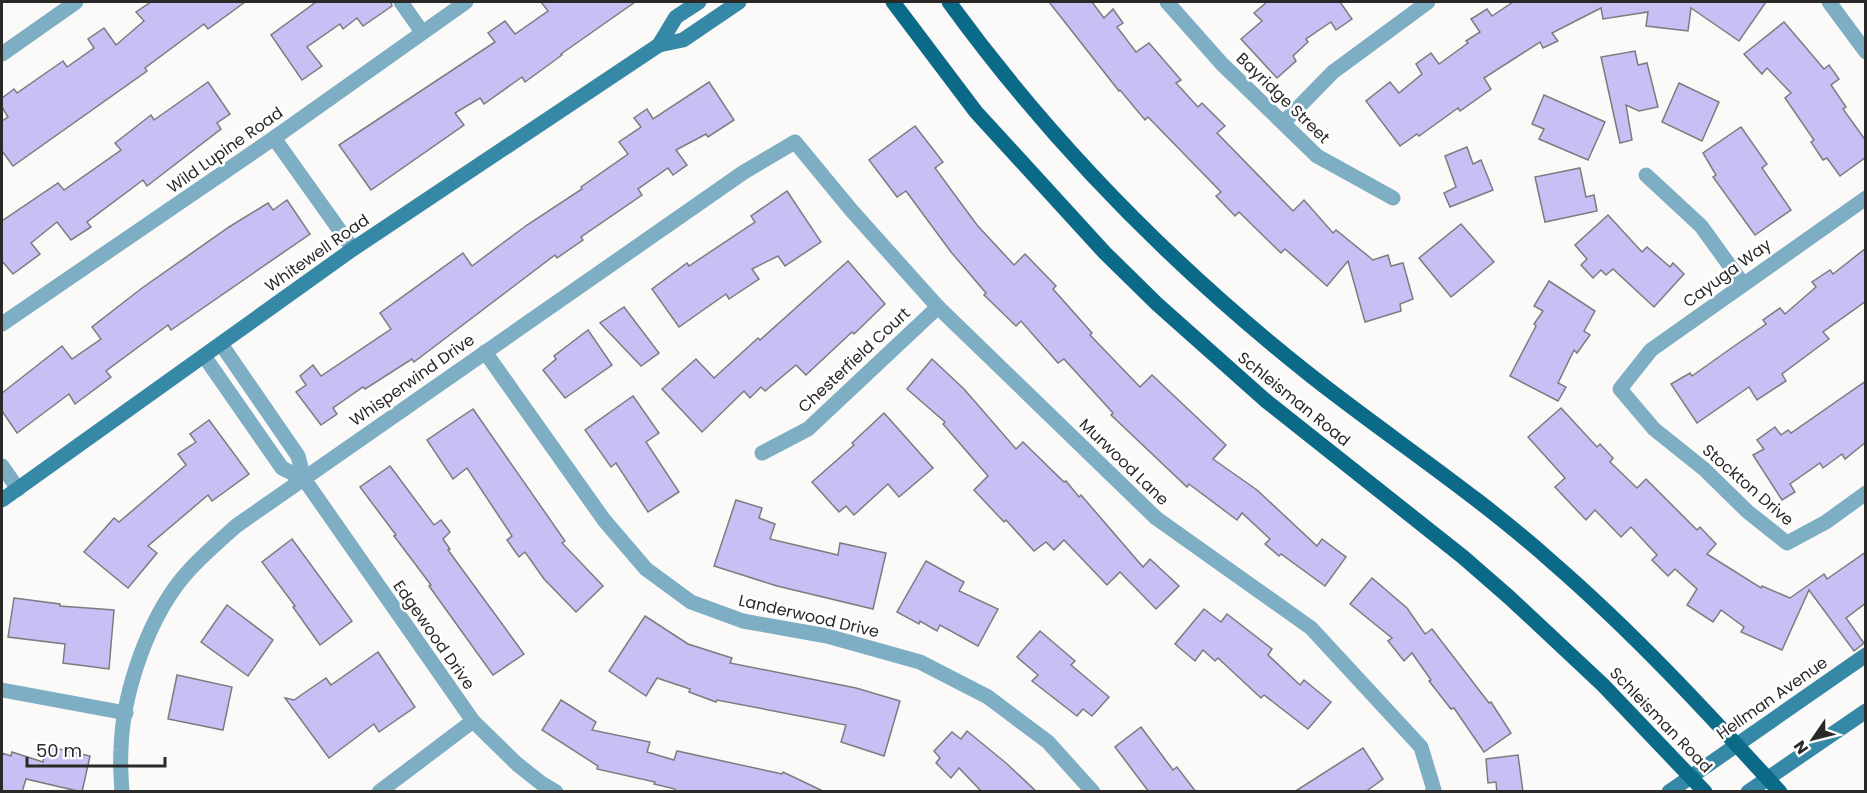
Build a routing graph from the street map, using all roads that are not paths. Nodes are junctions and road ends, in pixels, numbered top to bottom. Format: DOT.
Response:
graph roads {
  1 [pos="76,2"];
  2 [pos="401,2"];
  3 [pos="466,2"];
  4 [pos="699,2"];
  5 [pos="739,2"];
  6 [pos="893,2"];
  7 [pos="949,2"];
  8 [pos="1167,2"];
  9 [pos="1428,2"];
  10 [pos="1829,2"];
  11 [pos="422,32"];
  12 [pos="659,45"];
  13 [pos="1866,52"];
  14 [pos="2,54"];
  15 [pos="1283,123"];
  16 [pos="274,138"];
  17 [pos="795,142"];
  18 [pos="1646,175"];
  19 [pos="1393,198"];
  20 [pos="1866,198"];
  21 [pos="353,249"];
  22 [pos="1743,284"];
  23 [pos="938,307"];
  24 [pos="2,324"];
  25 [pos="221,344"];
  26 [pos="485,352"];
  27 [pos="204,356"];
  28 [pos="1620,389"];
  29 [pos="762,453"];
  30 [pos="2,466"];
  31 [pos="304,479"];
  32 [pos="18,489"];
  33 [pos="1866,493"];
  34 [pos="2,500"];
  35 [pos="1866,655"];
  36 [pos="2,690"];
  37 [pos="1866,711"];
  38 [pos="126,713"];
  39 [pos="473,721"];
  40 [pos="1737,744"];
  41 [pos="1691,776"];
  42 [pos="1767,777"];
  43 [pos="1433,791"];
  44 [pos="122,792"];
  45 [pos="379,792"];
  46 [pos="556,792"];
  47 [pos="1093,792"];
  48 [pos="1668,792"];
  49 [pos="1706,792"];
  50 [pos="1748,792"];
  51 [pos="1780,792"];
  1 -- 14 [label="street"];
  2 -- 11 [label="street"];
  3 -- 11 [label="street, Wild Lupine Road"];
  4 -- 12 [label="street, Whitewell Road"];
  5 -- 12 [label="street, Whitewell Road"];
  6 -- 41 [label="main road, Schleisman Road"];
  7 -- 40 [label="main road, Schleisman Road"];
  8 -- 15 [label="street, Bayridge Street"];
  9 -- 15 [label="street"];
  10 -- 13 [label="street"];
  11 -- 16 [label="street, Wild Lupine Road"];
  12 -- 21 [label="street, Whitewell Road"];
  15 -- 19 [label="street, Bayridge Street"];
  16 -- 21 [label="street"];
  16 -- 24 [label="street, Wild Lupine Road"];
  17 -- 23 [label="street, Murwood Lane"];
  17 -- 26 [label="street, Whisperwind Drive"];
  18 -- 22 [label="street"];
  20 -- 22 [label="street, Cayuga Way"];
  21 -- 25 [label="street, Whitewell Road"];
  22 -- 28 [label="street, Cayuga Way"];
  23 -- 29 [label="street, Chesterfield Court"];
  23 -- 43 [label="street, Murwood Lane"];
  25 -- 27 [label="street, Whitewell Road"];
  25 -- 31 [label="street, Edgewood Drive"];
  26 -- 31 [label="street, Whisperwind Drive"];
  26 -- 47 [label="street, Landerwood Drive"];
  27 -- 31 [label="street, Edgewood Drive"];
  27 -- 32 [label="street, Whitewell Road"];
  28 -- 33 [label="street, Stockton Drive"];
  30 -- 32 [label="street"];
  31 -- 38 [label="street, Whisperwind Drive"];
  31 -- 39 [label="street, Edgewood Drive"];
  32 -- 34 [label="street, Whitewell Road"];
  35 -- 40 [label="street, Hellman Avenue"];
  36 -- 38 [label="street"];
  37 -- 42 [label="street"];
  38 -- 44 [label="street, Whisperwind Drive"];
  39 -- 45 [label="street"];
  39 -- 46 [label="street, Edgewood Drive"];
  40 -- 41 [label="street, Hellman Avenue"];
  40 -- 42 [label="main road, Schleisman Road"];
  41 -- 48 [label="street, Hellman Avenue"];
  41 -- 49 [label="main road, Schleisman Road"];
  42 -- 50 [label="street"];
  42 -- 51 [label="main road, Schleisman Road"];
}
